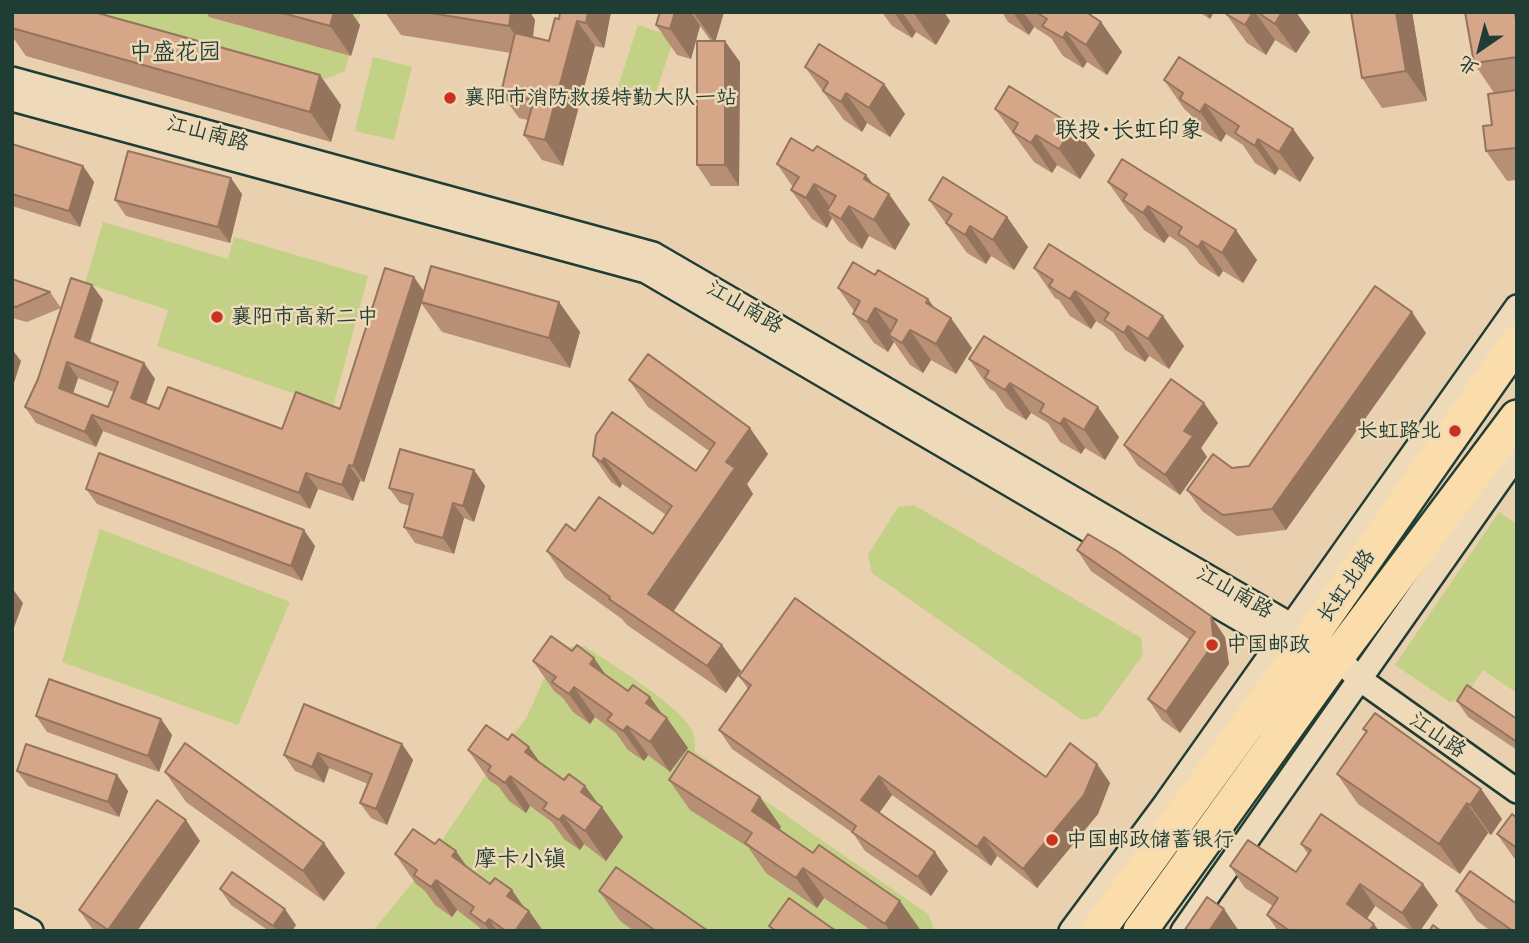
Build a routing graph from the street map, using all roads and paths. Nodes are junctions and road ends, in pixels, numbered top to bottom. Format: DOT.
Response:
graph roads {
  1 [pos="12,79"];
  2 [pos="12,99"];
  3 [pos="1517,307"];
  4 [pos="1517,342"];
  5 [pos="1517,417"];
  6 [pos="1517,455"];
  7 [pos="1294,639"];
  8 [pos="1340,670"];
  9 [pos="1517,791"];
  10 [pos="12,921"];
  11 [pos="31,931"];
  12 [pos="1071,931"];
  13 [pos="1098,931"];
  14 [pos="1140,931"];
  15 [pos="1183,931"];
  1 -- 7 [label="street, 江山南路"];
  2 -- 7 [label="street, 江山南路"];
  3 -- 7 [label="street"];
  4 -- 7 [label="highway, 长虹北路"];
  5 -- 8 [label="highway, 长虹北路"];
  6 -- 8 [label="street"];
  7 -- 8 [label="street, 江山南路"];
  7 -- 12 [label="street"];
  7 -- 13 [label="highway, 长虹北路"];
  8 -- 9 [label="street, 江山路"];
  8 -- 14 [label="highway, 长虹北路"];
  8 -- 15 [label="street"];
  10 -- 11 [label="street"];
}
